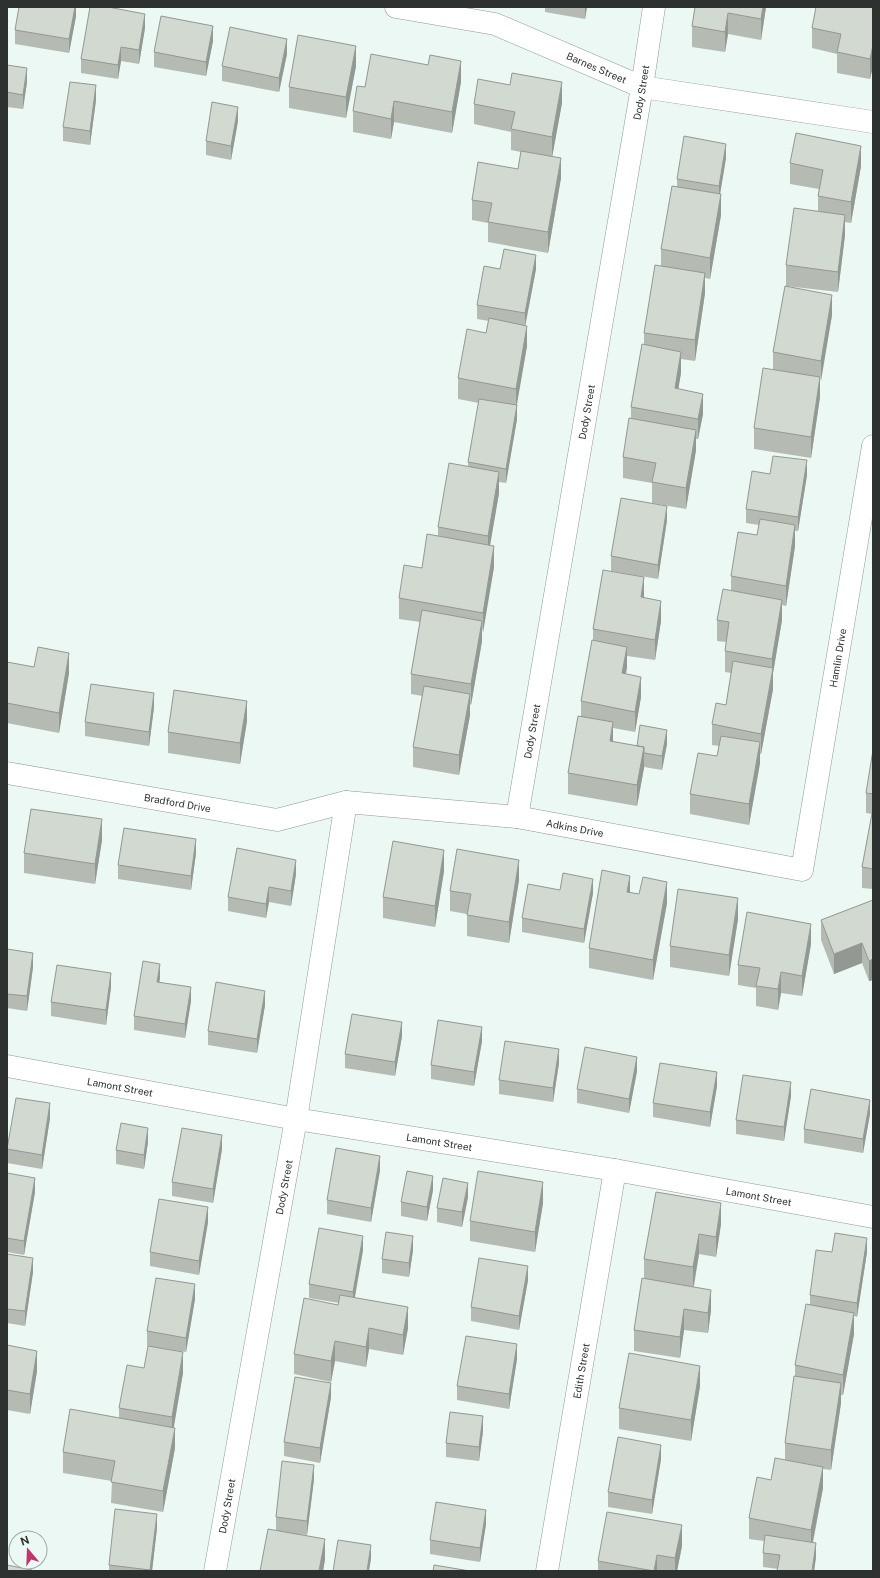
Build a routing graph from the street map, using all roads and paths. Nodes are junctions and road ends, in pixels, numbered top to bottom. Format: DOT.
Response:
graph roads {
  1 [pos="396,7"];
  2 [pos="654,7"];
  3 [pos="642,87"];
  4 [pos="873,122"];
  5 [pos="873,446"];
  6 [pos="7,773"];
  7 [pos="346,802"];
  8 [pos="517,817"];
  9 [pos="802,870"];
  10 [pos="7,1066"];
  11 [pos="296,1119"];
  12 [pos="615,1170"];
  13 [pos="873,1216"];
  14 [pos="215,1571"];
  15 [pos="547,1571"];
  1 -- 3 [label="street, Barnes Street"];
  2 -- 3 [label="street, Dody Street"];
  3 -- 4 [label="street, Barnes Street"];
  3 -- 8 [label="street, Dody Street"];
  5 -- 9 [label="street, Hamlin Drive"];
  6 -- 7 [label="street, Bradford Drive"];
  7 -- 8 [label="street, Adkins Drive"];
  7 -- 11 [label="street, Dody Street"];
  8 -- 9 [label="street, Adkins Drive"];
  10 -- 11 [label="street, Lamont Street"];
  11 -- 12 [label="street, Lamont Street"];
  11 -- 14 [label="street, Dody Street"];
  12 -- 13 [label="street, Lamont Street"];
  12 -- 15 [label="street, Edith Street"];
}
